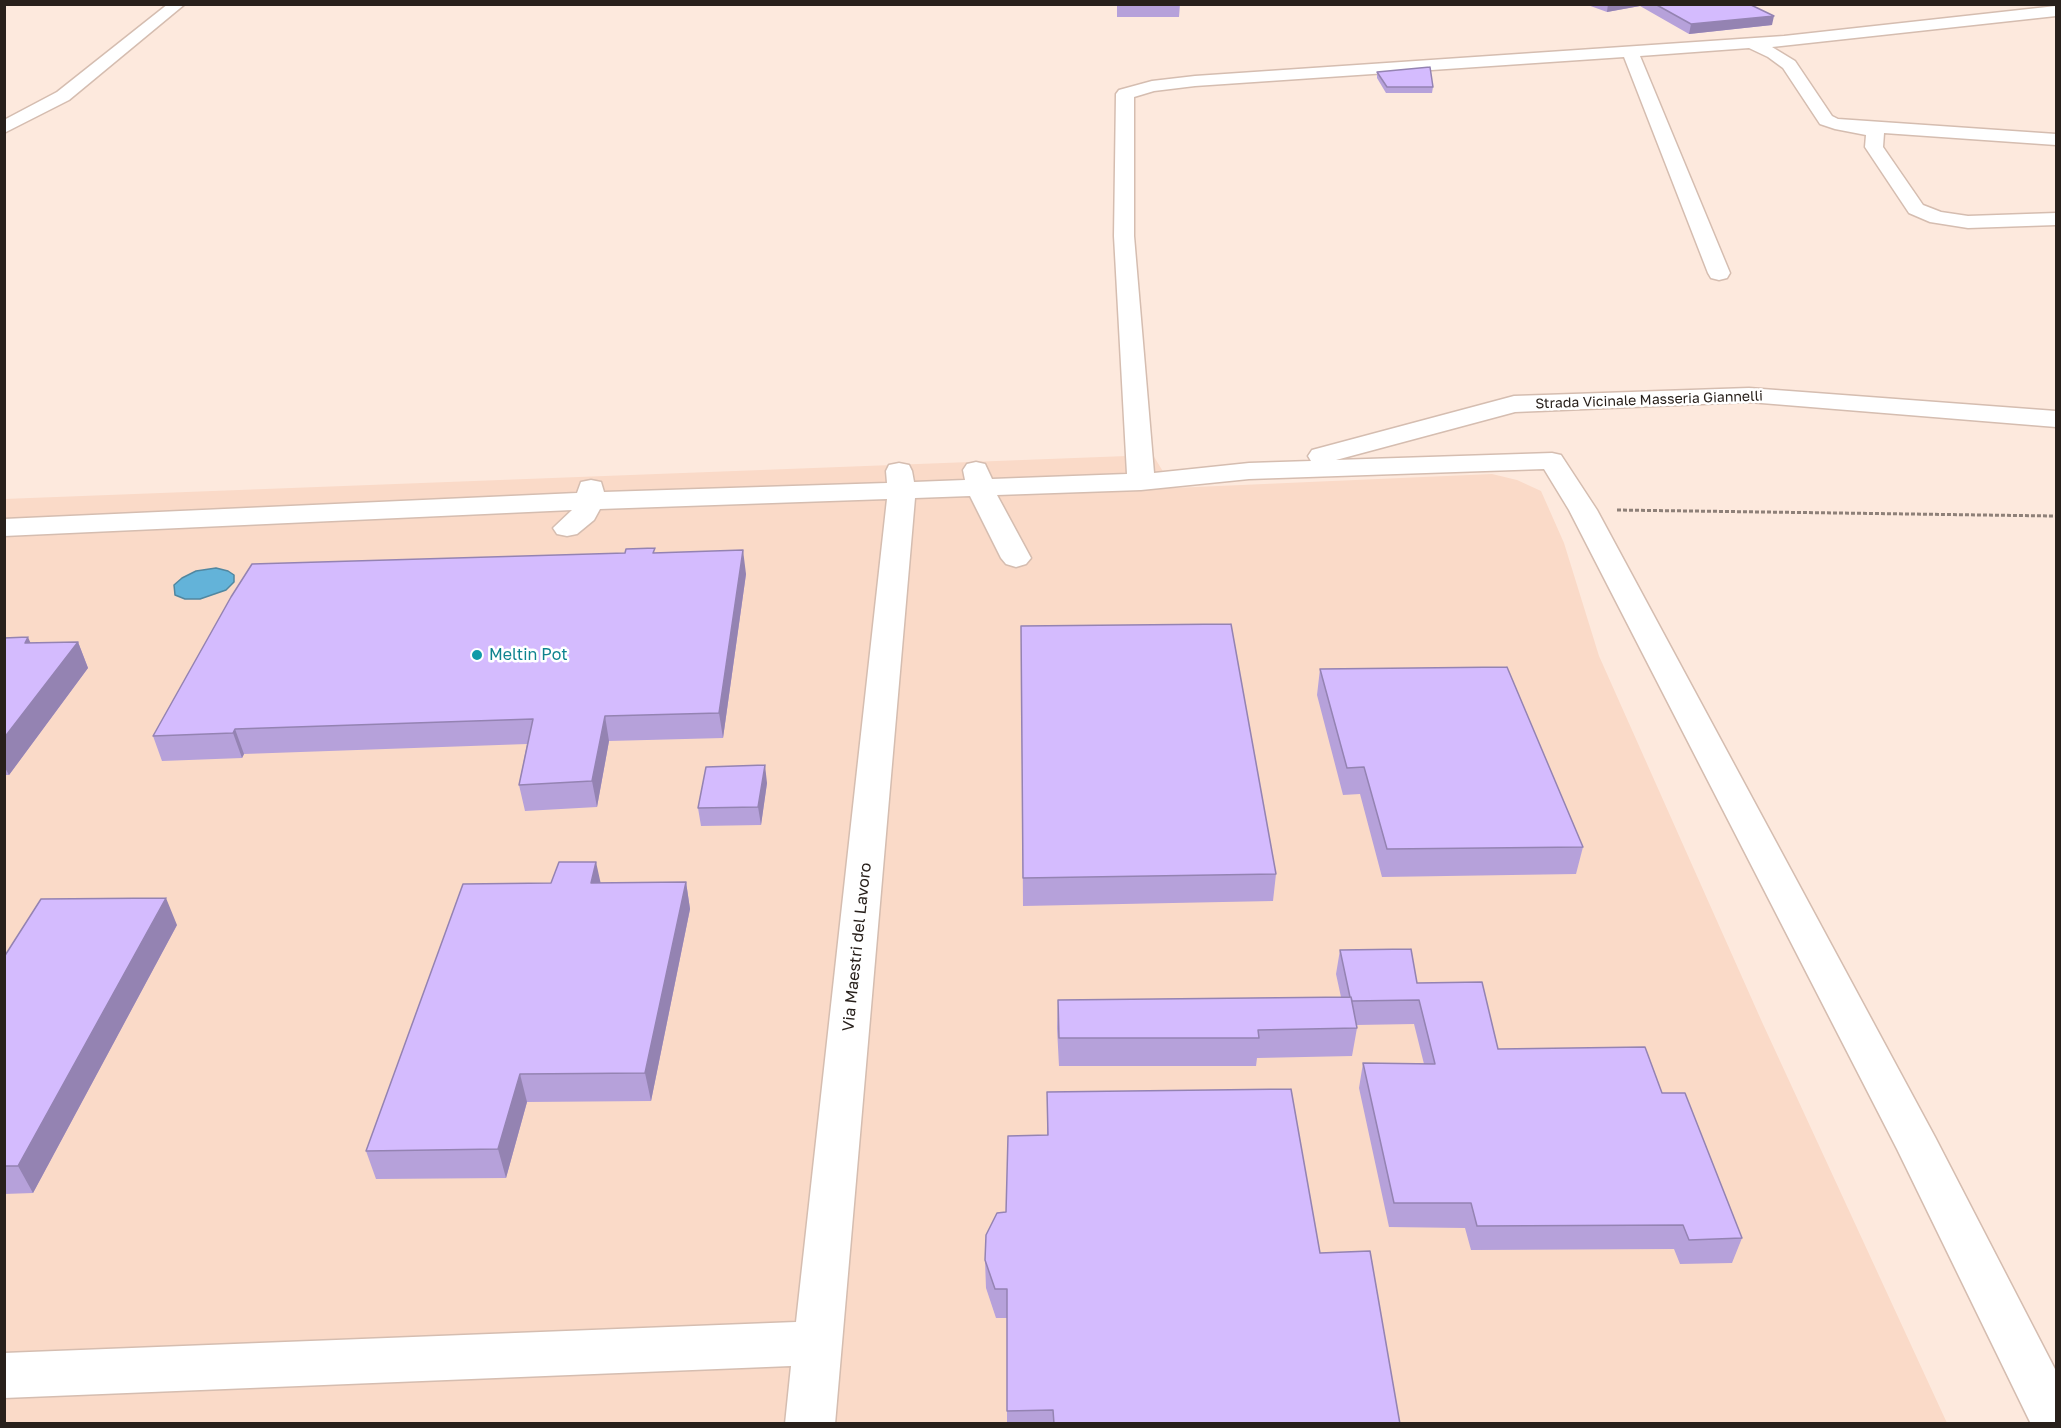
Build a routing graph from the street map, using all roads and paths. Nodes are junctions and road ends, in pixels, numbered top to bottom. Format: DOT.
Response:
graph roads {
  1 [pos="178,4"];
  2 [pos="2056,12"];
  3 [pos="1751,43"];
  4 [pos="1630,52"];
  5 [pos="1850,125"];
  6 [pos="4,128"];
  7 [pos="2056,139"];
  8 [pos="2056,219"];
  9 [pos="1719,273"];
  10 [pos="2056,419"];
  11 [pos="1382,440"];
  12 [pos="1406,466"];
  13 [pos="1249,471"];
  14 [pos="1139,472"];
  15 [pos="978,478"];
  16 [pos="900,481"];
  17 [pos="457,498"];
  18 [pos="4,508"];
  19 [pos="1583,510"];
  20 [pos="2056,516"];
  21 [pos="4,528"];
  22 [pos="443,534"];
  23 [pos="1016,558"];
  24 [pos="818,1343"];
  25 [pos="4,1376"];
  26 [pos="2056,1421"];
  27 [pos="810,1424"];
  1 -- 6 [label="street"];
  2 -- 3 [label="street"];
  3 -- 4 [label="street"];
  3 -- 5 [label="street"];
  4 -- 9 [label="street"];
  4 -- 14 [label="street"];
  5 -- 7 [label="street"];
  5 -- 8 [label="street"];
  10 -- 11 [label="street, Strada Vicinale Masseria Giannelli"];
  11 -- 12 [label="street"];
  11 -- 13 [label="street, Strada Vicinale Masseria Giannelli"];
  12 -- 13 [label="street"];
  12 -- 19 [label="street"];
  13 -- 14 [label="street"];
  14 -- 15 [label="street"];
  15 -- 16 [label="street"];
  15 -- 23 [label="street"];
  16 -- 17 [label="street"];
  16 -- 24 [label="street, Via Maestri del Lavoro"];
  17 -- 18 [label="street"];
  17 -- 21 [label="street"];
  17 -- 22 [label="street"];
  19 -- 20 [label="path"];
  19 -- 26 [label="street"];
  24 -- 25 [label="street"];
  24 -- 27 [label="street, Via Maestri del Lavoro"];
}
